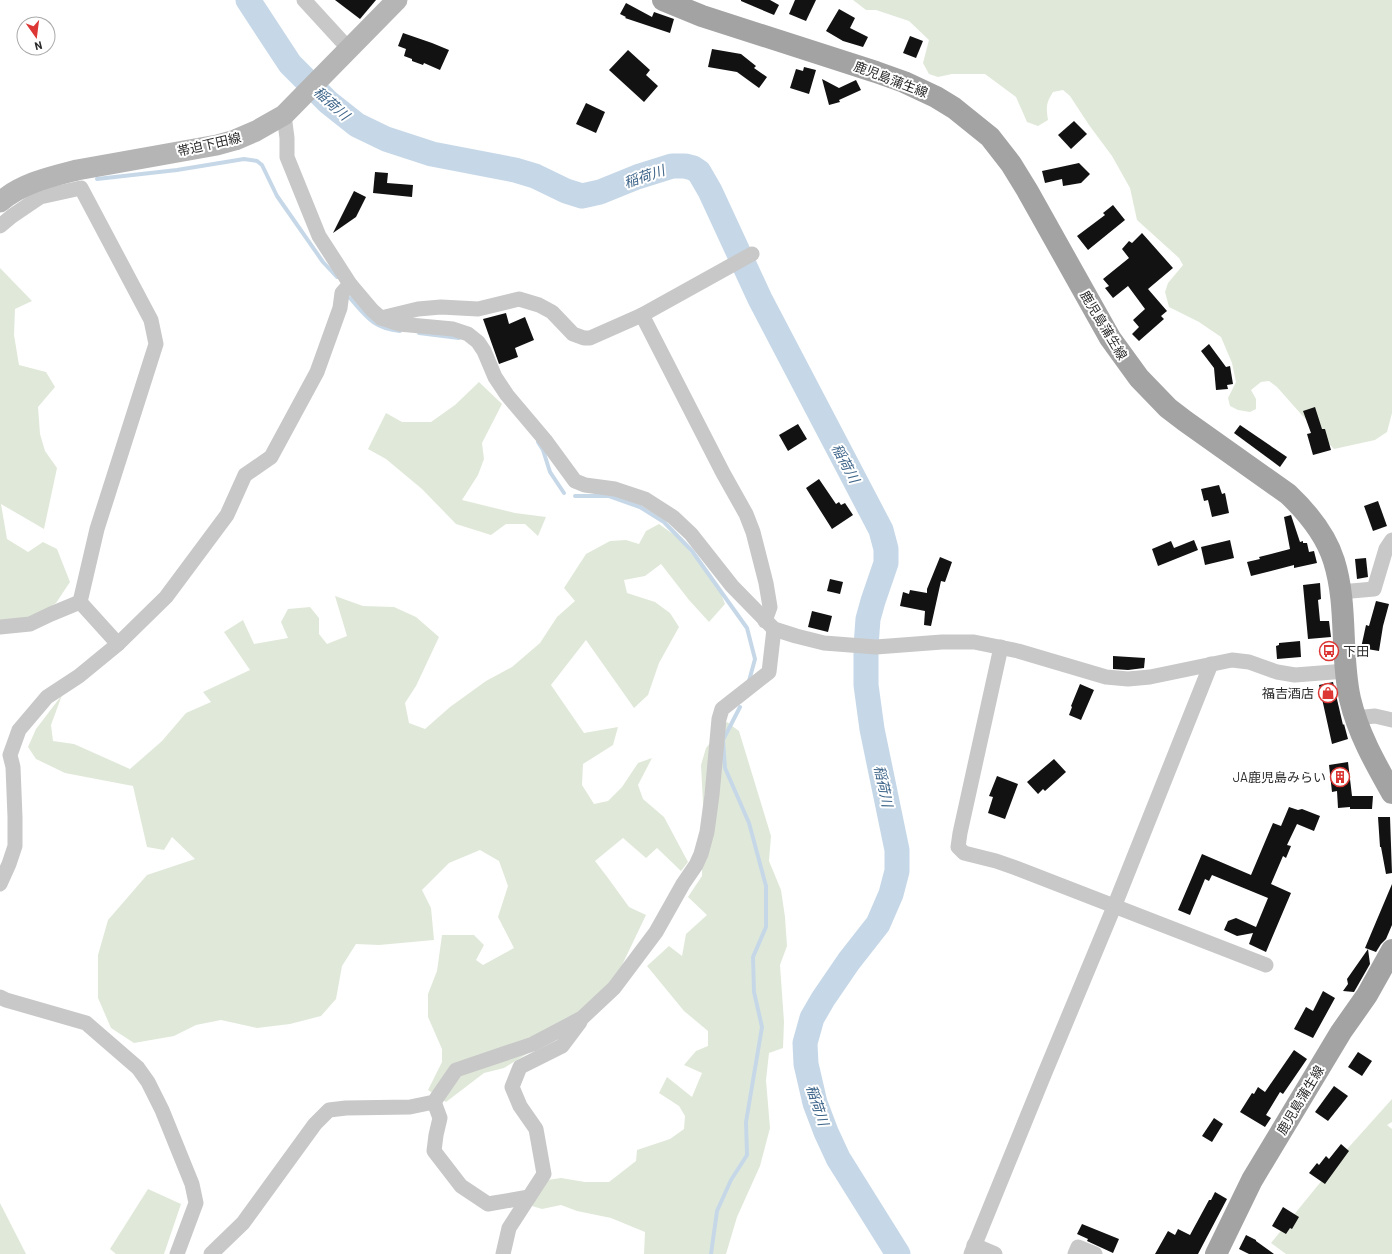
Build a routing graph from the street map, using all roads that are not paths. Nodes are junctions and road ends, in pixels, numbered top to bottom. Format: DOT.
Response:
graph roads {
  1 [pos="304,0"];
  2 [pos="397,0"];
  3 [pos="667,1"];
  4 [pos="348,48"];
  5 [pos="284,114"];
  6 [pos="0,202"];
  7 [pos="0,226"];
  8 [pos="752,254"];
  9 [pos="350,284"];
  10 [pos="642,315"];
  11 [pos="381,318"];
  12 [pos="1392,540"];
  13 [pos="1340,592"];
  14 [pos="80,602"];
  15 [pos="769,625"];
  16 [pos="0,627"];
  17 [pos="118,644"];
  18 [pos="1001,647"];
  19 [pos="1211,664"];
  20 [pos="1346,671"];
  21 [pos="1355,718"];
  22 [pos="1392,720"];
  23 [pos="1392,793"];
  24 [pos="0,884"];
  25 [pos="1114,907"];
  26 [pos="1392,950"];
  27 [pos="1266,965"];
  28 [pos="0,997"];
  29 [pos="585,1016"];
  30 [pos="434,1102"];
  31 [pos="529,1197"];
  32 [pos="973,1250"];
  33 [pos="177,1254"];
  34 [pos="211,1254"];
  35 [pos="503,1254"];
  36 [pos="995,1254"];
  37 [pos="1075,1254"];
  38 [pos="1095,1254"];
  39 [pos="1216,1254"];
  1 -- 4 [label="street"];
  2 -- 4 [label="main road, 帯迫下田線"];
  3 -- 13 [label="main road, 鹿児島蒲生線"];
  4 -- 5 [label="main road, 帯迫下田線"];
  5 -- 6 [label="main road, 帯迫下田線"];
  5 -- 9 [label="street"];
  7 -- 14 [label="street"];
  8 -- 10 [label="street"];
  9 -- 11 [label="street"];
  9 -- 17 [label="street"];
  10 -- 11 [label="street"];
  10 -- 15 [label="street"];
  11 -- 15 [label="street"];
  12 -- 13 [label="street"];
  13 -- 20 [label="main road, 鹿児島蒲生線"];
  14 -- 16 [label="street"];
  14 -- 17 [label="street"];
  15 -- 18 [label="street"];
  15 -- 29 [label="street"];
  17 -- 24 [label="street"];
  18 -- 19 [label="street"];
  18 -- 25 [label="street"];
  19 -- 20 [label="street"];
  19 -- 25 [label="street"];
  20 -- 21 [label="main road, 鹿児島蒲生線"];
  21 -- 22 [label="street"];
  21 -- 23 [label="main road, 鹿児島蒲生線"];
  25 -- 27 [label="street"];
  25 -- 32 [label="street"];
  26 -- 39 [label="main road, 鹿児島蒲生線"];
  28 -- 33 [label="street"];
  29 -- 30 [label="street"];
  29 -- 31 [label="street"];
  30 -- 31 [label="street"];
  30 -- 34 [label="street"];
  31 -- 35 [label="street"];
  32 -- 36 [label="street"];
  37 -- 38 [label="street"];
}
